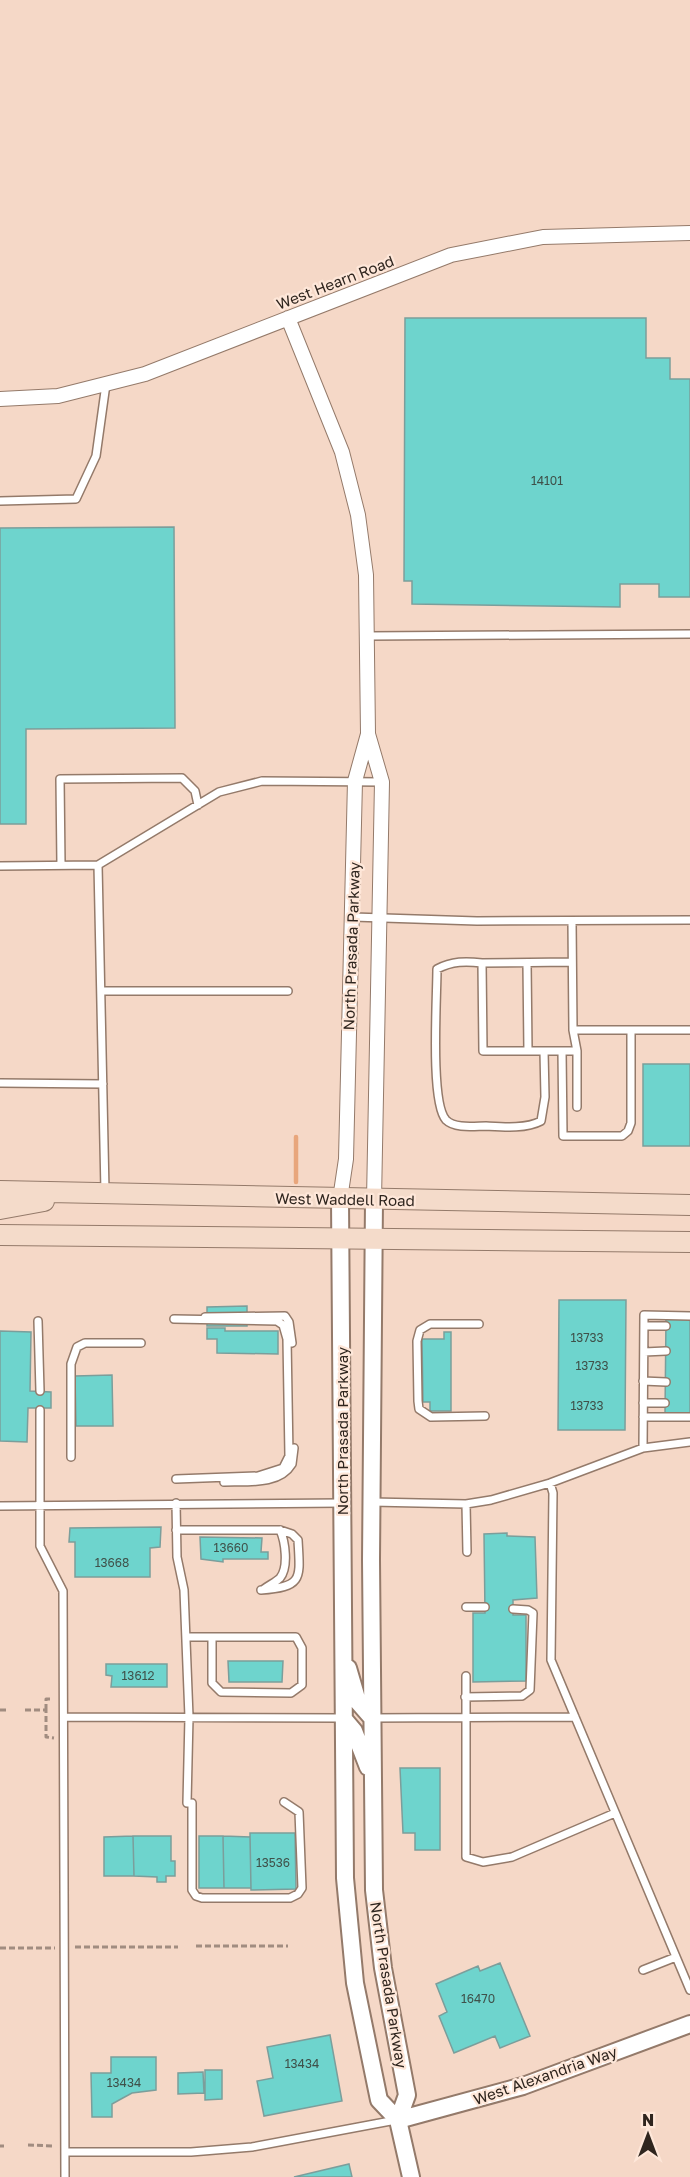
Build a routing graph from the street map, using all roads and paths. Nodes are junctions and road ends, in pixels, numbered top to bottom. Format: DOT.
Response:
graph roads {
  1 [pos="690,233"];
  2 [pos="288,318"];
  3 [pos="106,384"];
  4 [pos="0,399"];
  5 [pos="0,501"];
  6 [pos="690,634"];
  7 [pos="369,636"];
  8 [pos="368,735"];
  9 [pos="355,781"];
  10 [pos="382,782"];
  11 [pos="198,805"];
  12 [pos="61,865"];
  13 [pos="98,865"];
  14 [pos="0,866"];
  15 [pos="353,917"];
  16 [pos="380,919"];
  17 [pos="690,920"];
  18 [pos="572,921"];
  19 [pos="572,962"];
  20 [pos="482,963"];
  21 [pos="527,963"];
  22 [pos="101,991"];
  23 [pos="288,991"];
  24 [pos="631,1029"];
  25 [pos="573,1030"];
  26 [pos="690,1030"];
  27 [pos="528,1051"];
  28 [pos="544,1051"];
  29 [pos="562,1051"];
  30 [pos="577,1051"];
  31 [pos="0,1083"];
  32 [pos="103,1084"];
  33 [pos="577,1107"];
  34 [pos="0,1191"];
  35 [pos="85,1193"];
  36 [pos="105,1194"];
  37 [pos="340,1199"];
  38 [pos="374,1200"];
  39 [pos="690,1205"];
  40 [pos="0,1209"];
  41 [pos="0,1234"];
  42 [pos="340,1238"];
  43 [pos="374,1238"];
  44 [pos="690,1242"];
  45 [pos="690,1316"];
  46 [pos="174,1319"];
  47 [pos="38,1321"];
  48 [pos="479,1324"];
  49 [pos="644,1326"];
  50 [pos="666,1326"];
  51 [pos="141,1343"];
  52 [pos="666,1351"];
  53 [pos="644,1352"];
  54 [pos="643,1382"];
  55 [pos="666,1382"];
  56 [pos="40,1391"];
  57 [pos="643,1403"];
  58 [pos="665,1403"];
  59 [pos="40,1410"];
  60 [pos="485,1416"];
  61 [pos="643,1416"];
  62 [pos="690,1417"];
  63 [pos="690,1442"];
  64 [pos="643,1448"];
  65 [pos="71,1458"];
  66 [pos="176,1479"];
  67 [pos="550,1483"];
  68 [pos="372,1502"];
  69 [pos="176,1503"];
  70 [pos="342,1503"];
  71 [pos="466,1504"];
  72 [pos="0,1506"];
  73 [pos="38,1506"];
  74 [pos="176,1530"];
  75 [pos="280,1530"];
  76 [pos="466,1552"];
  77 [pos="466,1607"];
  78 [pos="485,1607"];
  79 [pos="513,1608"];
  80 [pos="186,1636"];
  81 [pos="212,1636"];
  82 [pos="343,1650"];
  83 [pos="466,1676"];
  84 [pos="465,1697"];
  85 [pos="54,1699"];
  86 [pos="0,1710"];
  87 [pos="8,1710"];
  88 [pos="25,1710"];
  89 [pos="46,1710"];
  90 [pos="189,1717"];
  91 [pos="575,1717"];
  92 [pos="64,1718"];
  93 [pos="343,1718"];
  94 [pos="372,1718"];
  95 [pos="465,1719"];
  96 [pos="54,1738"];
  97 [pos="373,1780"];
  98 [pos="284,1802"];
  99 [pos="615,1814"];
  100 [pos="196,1946"];
  101 [pos="288,1946"];
  102 [pos="75,1947"];
  103 [pos="178,1947"];
  104 [pos="0,1948"];
  105 [pos="56,1948"];
  106 [pos="676,1957"];
  107 [pos="643,1970"];
  108 [pos="690,1990"];
  109 [pos="690,2024"];
  110 [pos="398,2120"];
  111 [pos="28,2145"];
  112 [pos="54,2146"];
  113 [pos="65,2152"];
  114 [pos="65,2177"];
  115 [pos="411,2177"];
  1 -- 2 [label="street, West Hearn Road"];
  2 -- 3 [label="street, West Hearn Road"];
  2 -- 7 [label="street, North Prasada Parkway"];
  3 -- 4 [label="street, West Hearn Road"];
  3 -- 5 [label="lane"];
  6 -- 7 [label="lane"];
  7 -- 8 [label="street, North Prasada Parkway"];
  8 -- 9 [label="street, North Prasada Parkway"];
  8 -- 10 [label="street, North Prasada Parkway"];
  9 -- 10 [label="lane"];
  9 -- 11 [label="lane"];
  9 -- 15 [label="street, North Prasada Parkway"];
  10 -- 16 [label="street, North Prasada Parkway"];
  11 -- 12 [label="lane"];
  11 -- 13 [label="lane"];
  12 -- 13 [label="lane"];
  12 -- 14 [label="lane"];
  13 -- 22 [label="lane"];
  15 -- 16 [label="lane"];
  15 -- 37 [label="street, North Prasada Parkway"];
  16 -- 18 [label="lane"];
  16 -- 38 [label="street, North Prasada Parkway"];
  17 -- 18 [label="lane"];
  18 -- 19 [label="lane"];
  19 -- 21 [label="lane"];
  19 -- 25 [label="lane"];
  20 -- 21 [label="lane"];
  20 -- 27 [label="lane"];
  20 -- 28 [label="lane"];
  21 -- 27 [label="lane"];
  22 -- 23 [label="lane"];
  22 -- 32 [label="lane"];
  24 -- 25 [label="lane"];
  24 -- 26 [label="lane"];
  24 -- 29 [label="lane"];
  25 -- 30 [label="lane"];
  27 -- 28 [label="lane"];
  28 -- 29 [label="lane"];
  29 -- 30 [label="lane"];
  30 -- 33 [label="lane"];
  31 -- 32 [label="lane"];
  32 -- 36 [label="lane"];
  34 -- 35 [label="main road, West Waddell Road"];
  35 -- 36 [label="main road, West Waddell Road"];
  35 -- 40 [label="main road"];
  36 -- 37 [label="main road, West Waddell Road"];
  37 -- 38 [label="main road, West Waddell Road"];
  37 -- 42 [label="street, North Prasada Parkway"];
  38 -- 39 [label="main road, West Waddell Road"];
  38 -- 43 [label="street, North Prasada Parkway"];
  41 -- 42 [label="main road"];
  42 -- 43 [label="main road"];
  42 -- 70 [label="street, North Prasada Parkway"];
  43 -- 44 [label="main road"];
  43 -- 68 [label="street, North Prasada Parkway"];
  45 -- 49 [label="lane"];
  46 -- 66 [label="lane"];
  47 -- 56 [label="lane"];
  48 -- 60 [label="lane"];
  49 -- 50 [label="lane"];
  49 -- 53 [label="lane"];
  51 -- 65 [label="lane"];
  52 -- 53 [label="lane"];
  53 -- 54 [label="lane"];
  54 -- 55 [label="lane"];
  54 -- 57 [label="lane"];
  57 -- 58 [label="lane"];
  57 -- 61 [label="lane"];
  59 -- 73 [label="lane"];
  61 -- 62 [label="lane"];
  61 -- 64 [label="lane"];
  63 -- 64 [label="lane"];
  64 -- 67 [label="lane"];
  67 -- 71 [label="lane"];
  67 -- 91 [label="lane"];
  68 -- 71 [label="lane"];
  68 -- 94 [label="street, North Prasada Parkway"];
  69 -- 70 [label="lane"];
  69 -- 73 [label="lane"];
  69 -- 74 [label="lane"];
  70 -- 82 [label="street, North Prasada Parkway"];
  71 -- 76 [label="lane"];
  72 -- 73 [label="lane"];
  73 -- 92 [label="lane"];
  74 -- 75 [label="lane"];
  74 -- 80 [label="lane"];
  75 -- 75 [label="lane"];
  77 -- 78 [label="lane"];
  79 -- 84 [label="lane"];
  80 -- 81 [label="lane"];
  80 -- 90 [label="lane"];
  81 -- 81 [label="lane"];
  82 -- 93 [label="street, North Prasada Parkway"];
  82 -- 94 [label="street"];
  83 -- 84 [label="lane"];
  84 -- 95 [label="lane"];
  85 -- 89 [label="path"];
  86 -- 87 [label="path"];
  88 -- 89 [label="path"];
  89 -- 96 [label="path"];
  90 -- 92 [label="lane"];
  90 -- 93 [label="lane"];
  90 -- 98 [label="lane"];
  91 -- 95 [label="lane"];
  91 -- 99 [label="lane"];
  92 -- 113 [label="lane"];
  93 -- 97 [label="street"];
  93 -- 110 [label="street, North Prasada Parkway"];
  94 -- 95 [label="lane"];
  94 -- 97 [label="street, North Prasada Parkway"];
  95 -- 99 [label="lane"];
  97 -- 110 [label="street, North Prasada Parkway"];
  99 -- 106 [label="lane"];
  100 -- 101 [label="path"];
  102 -- 103 [label="path"];
  104 -- 105 [label="path"];
  106 -- 107 [label="lane"];
  106 -- 108 [label="lane"];
  109 -- 110 [label="street, West Alexandria Way"];
  110 -- 113 [label="lane"];
  110 -- 115 [label="street, North Prasada Parkway"];
  111 -- 112 [label="path"];
  113 -- 114 [label="lane"];
}
